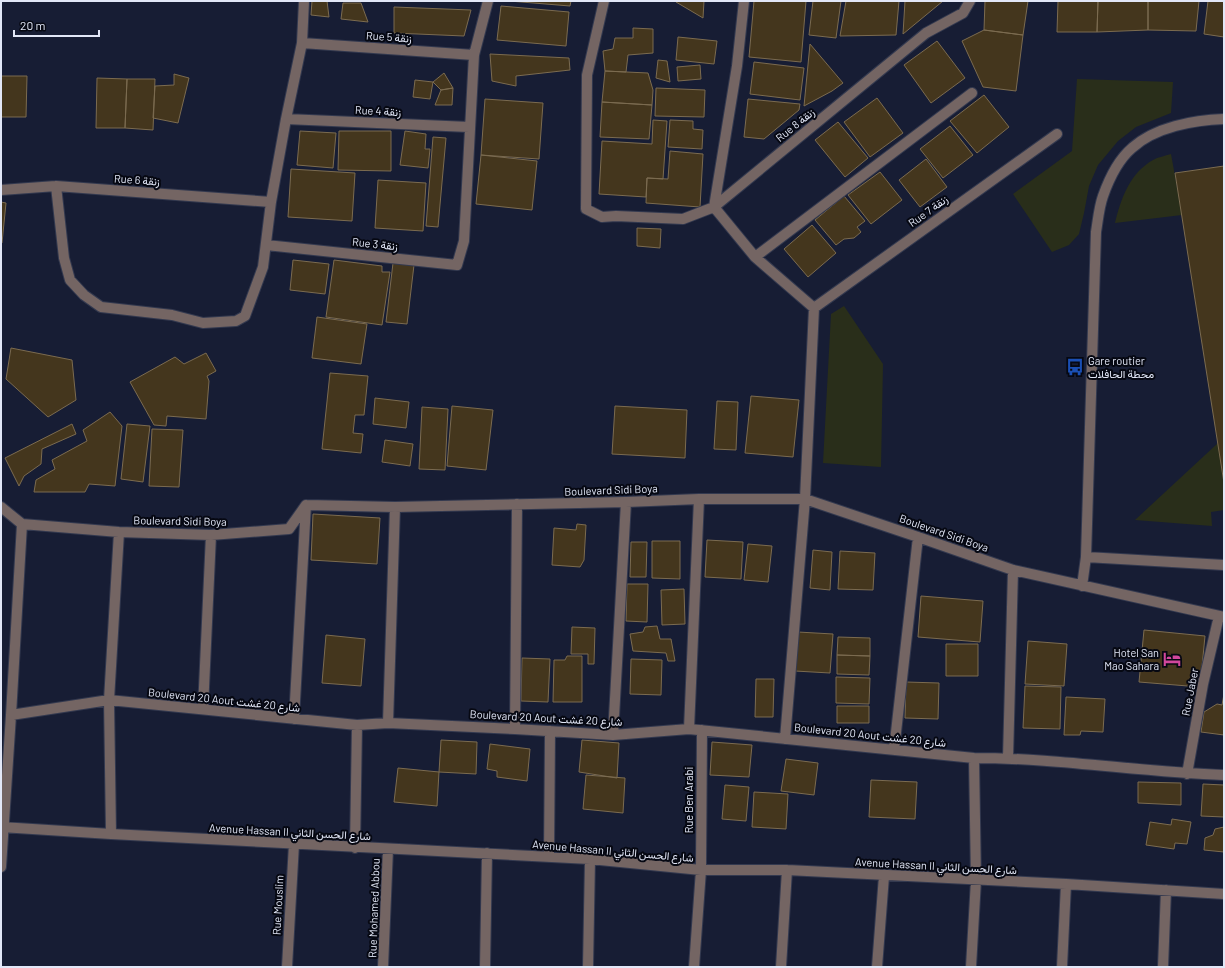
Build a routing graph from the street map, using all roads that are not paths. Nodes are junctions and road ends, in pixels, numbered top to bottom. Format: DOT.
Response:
graph roads {
  1 [pos="304,1"];
  2 [pos="488,1"];
  3 [pos="604,1"];
  4 [pos="744,1"];
  5 [pos="970,1"];
  6 [pos="302,43"];
  7 [pos="474,55"];
  8 [pos="972,93"];
  9 [pos="286,119"];
  10 [pos="1224,119"];
  11 [pos="469,127"];
  12 [pos="1057,134"];
  13 [pos="56,186"];
  14 [pos="1,190"];
  15 [pos="271,202"];
  16 [pos="714,207"];
  17 [pos="266,245"];
  18 [pos="755,257"];
  19 [pos="814,308"];
  20 [pos="699,499"];
  21 [pos="805,500"];
  22 [pos="626,502"];
  23 [pos="517,504"];
  24 [pos="306,506"];
  25 [pos="1,507"];
  26 [pos="395,507"];
  27 [pos="22,524"];
  28 [pos="119,532"];
  29 [pos="211,535"];
  30 [pos="918,537"];
  31 [pos="1086,557"];
  32 [pos="1224,564"];
  33 [pos="1013,570"];
  34 [pos="1082,586"];
  35 [pos="1221,616"];
  36 [pos="109,700"];
  37 [pos="203,709"];
  38 [pos="11,715"];
  39 [pos="294,719"];
  40 [pos="388,723"];
  41 [pos="357,724"];
  42 [pos="515,729"];
  43 [pos="689,729"];
  44 [pos="702,730"];
  45 [pos="550,731"];
  46 [pos="613,735"];
  47 [pos="785,739"];
  48 [pos="894,750"];
  49 [pos="974,758"];
  50 [pos="1008,758"];
  51 [pos="1187,774"];
  52 [pos="1224,775"];
  53 [pos="3,827"];
  54 [pos="111,834"];
  55 [pos="294,844"];
  56 [pos="354,848"];
  57 [pos="388,849"];
  58 [pos="487,853"];
  59 [pos="548,857"];
  60 [pos="590,859"];
  61 [pos="1,867"];
  62 [pos="701,870"];
  63 [pos="787,870"];
  64 [pos="884,876"];
  65 [pos="976,880"];
  66 [pos="1066,884"];
  67 [pos="1166,890"];
  68 [pos="1224,894"];
  69 [pos="287,967"];
  70 [pos="383,967"];
  71 [pos="485,967"];
  72 [pos="588,967"];
  73 [pos="694,967"];
  74 [pos="781,967"];
  75 [pos="877,967"];
  76 [pos="971,967"];
  77 [pos="1062,967"];
  78 [pos="1163,967"];
  1 -- 6 [label="street"];
  2 -- 7 [label="street"];
  3 -- 16 [label="street, Rue 8 زنقة"];
  4 -- 16 [label="street"];
  5 -- 16 [label="street, Rue 8 زنقة"];
  6 -- 7 [label="street, Rue 5 زنقة"];
  6 -- 9 [label="street"];
  7 -- 11 [label="street"];
  8 -- 18 [label="street"];
  9 -- 11 [label="street, Rue 4 زنقة"];
  9 -- 15 [label="street"];
  10 -- 31 [label="street"];
  11 -- 17 [label="street, Rue 3 زنقة"];
  12 -- 19 [label="street, Rue 7 زنقة"];
  13 -- 14 [label="street, Rue 6 زنقة"];
  13 -- 15 [label="street, Rue 6 زنقة"];
  13 -- 17 [label="street"];
  15 -- 17 [label="street"];
  16 -- 18 [label="street"];
  18 -- 19 [label="street"];
  19 -- 21 [label="street"];
  20 -- 21 [label="street, Boulevard Sidi Boya"];
  20 -- 22 [label="street, Boulevard Sidi Boya"];
  20 -- 43 [label="street"];
  21 -- 30 [label="street, Boulevard Sidi Boya"];
  21 -- 47 [label="street"];
  22 -- 23 [label="street, Boulevard Sidi Boya"];
  22 -- 46 [label="street"];
  23 -- 26 [label="street, Boulevard Sidi Boya"];
  23 -- 42 [label="street"];
  24 -- 26 [label="street, Boulevard Sidi Boya"];
  24 -- 29 [label="street, Boulevard Sidi Boya"];
  24 -- 39 [label="street"];
  25 -- 27 [label="street"];
  26 -- 40 [label="street"];
  27 -- 28 [label="street, Boulevard Sidi Boya"];
  27 -- 38 [label="street"];
  28 -- 29 [label="street, Boulevard Sidi Boya"];
  28 -- 36 [label="street"];
  29 -- 37 [label="street"];
  30 -- 33 [label="street, Boulevard Sidi Boya"];
  30 -- 48 [label="street"];
  31 -- 32 [label="street"];
  31 -- 34 [label="street"];
  33 -- 34 [label="street, Boulevard Sidi Boya"];
  33 -- 50 [label="street"];
  34 -- 35 [label="street, Boulevard Sidi Boya"];
  35 -- 51 [label="street, Rue Jaber"];
  36 -- 37 [label="street, Boulevard 20 Aout شارع 20 غشت"];
  36 -- 38 [label="street, Boulevard 20 Aout شارع 20 غشت"];
  36 -- 54 [label="street"];
  37 -- 39 [label="street, Boulevard 20 Aout شارع 20 غشت"];
  38 -- 53 [label="street"];
  39 -- 41 [label="street, Boulevard 20 Aout شارع 20 غشت"];
  40 -- 41 [label="street, Boulevard 20 Aout شارع 20 غشت"];
  40 -- 42 [label="street, Boulevard 20 Aout شارع 20 غشت"];
  41 -- 56 [label="street"];
  42 -- 45 [label="street, Boulevard 20 Aout شارع 20 غشت"];
  43 -- 44 [label="street, Boulevard 20 Aout شارع 20 غشت"];
  43 -- 46 [label="street, Boulevard 20 Aout شارع 20 غشت"];
  44 -- 47 [label="street, Boulevard 20 Aout شارع 20 غشت"];
  44 -- 62 [label="street, Rue Ben Arabi"];
  45 -- 46 [label="street, Boulevard 20 Aout شارع 20 غشت"];
  45 -- 59 [label="street"];
  47 -- 48 [label="street, Boulevard 20 Aout شارع 20 غشت"];
  48 -- 49 [label="street, Boulevard 20 Aout شارع 20 غشت"];
  49 -- 50 [label="street, Boulevard 20 Aout شارع 20 غشت"];
  49 -- 65 [label="street"];
  50 -- 51 [label="street, Boulevard 20 Aout شارع 20 غشت"];
  51 -- 52 [label="street, Boulevard 20 Aout شارع 20 غشت"];
  53 -- 54 [label="street, Avenue Hassan II شارع الحسن الثاني"];
  53 -- 61 [label="street"];
  54 -- 55 [label="street, Avenue Hassan II شارع الحسن الثاني"];
  55 -- 56 [label="street, Avenue Hassan II شارع الحسن الثاني"];
  55 -- 69 [label="street, Rue Mouslim"];
  56 -- 57 [label="street, Avenue Hassan II شارع الحسن الثاني"];
  57 -- 58 [label="street, Avenue Hassan II شارع الحسن الثاني"];
  57 -- 70 [label="street, Rue Mohamed Abbou"];
  58 -- 59 [label="street, Avenue Hassan II شارع الحسن الثاني"];
  58 -- 71 [label="street"];
  59 -- 60 [label="street, Avenue Hassan II شارع الحسن الثاني"];
  60 -- 62 [label="street, Avenue Hassan II شارع الحسن الثاني"];
  60 -- 72 [label="street"];
  62 -- 63 [label="street, Avenue Hassan II شارع الحسن الثاني"];
  62 -- 73 [label="street, Rue Ben Arabi"];
  63 -- 64 [label="street, Avenue Hassan II شارع الحسن الثاني"];
  63 -- 74 [label="street"];
  64 -- 65 [label="street, Avenue Hassan II شارع الحسن الثاني"];
  64 -- 75 [label="street"];
  65 -- 66 [label="street, Avenue Hassan II شارع الحسن الثاني"];
  65 -- 76 [label="street"];
  66 -- 67 [label="street, Avenue Hassan II شارع الحسن الثاني"];
  66 -- 77 [label="street"];
  67 -- 68 [label="street, Avenue Hassan II شارع الحسن الثاني"];
  67 -- 78 [label="street"];
}
